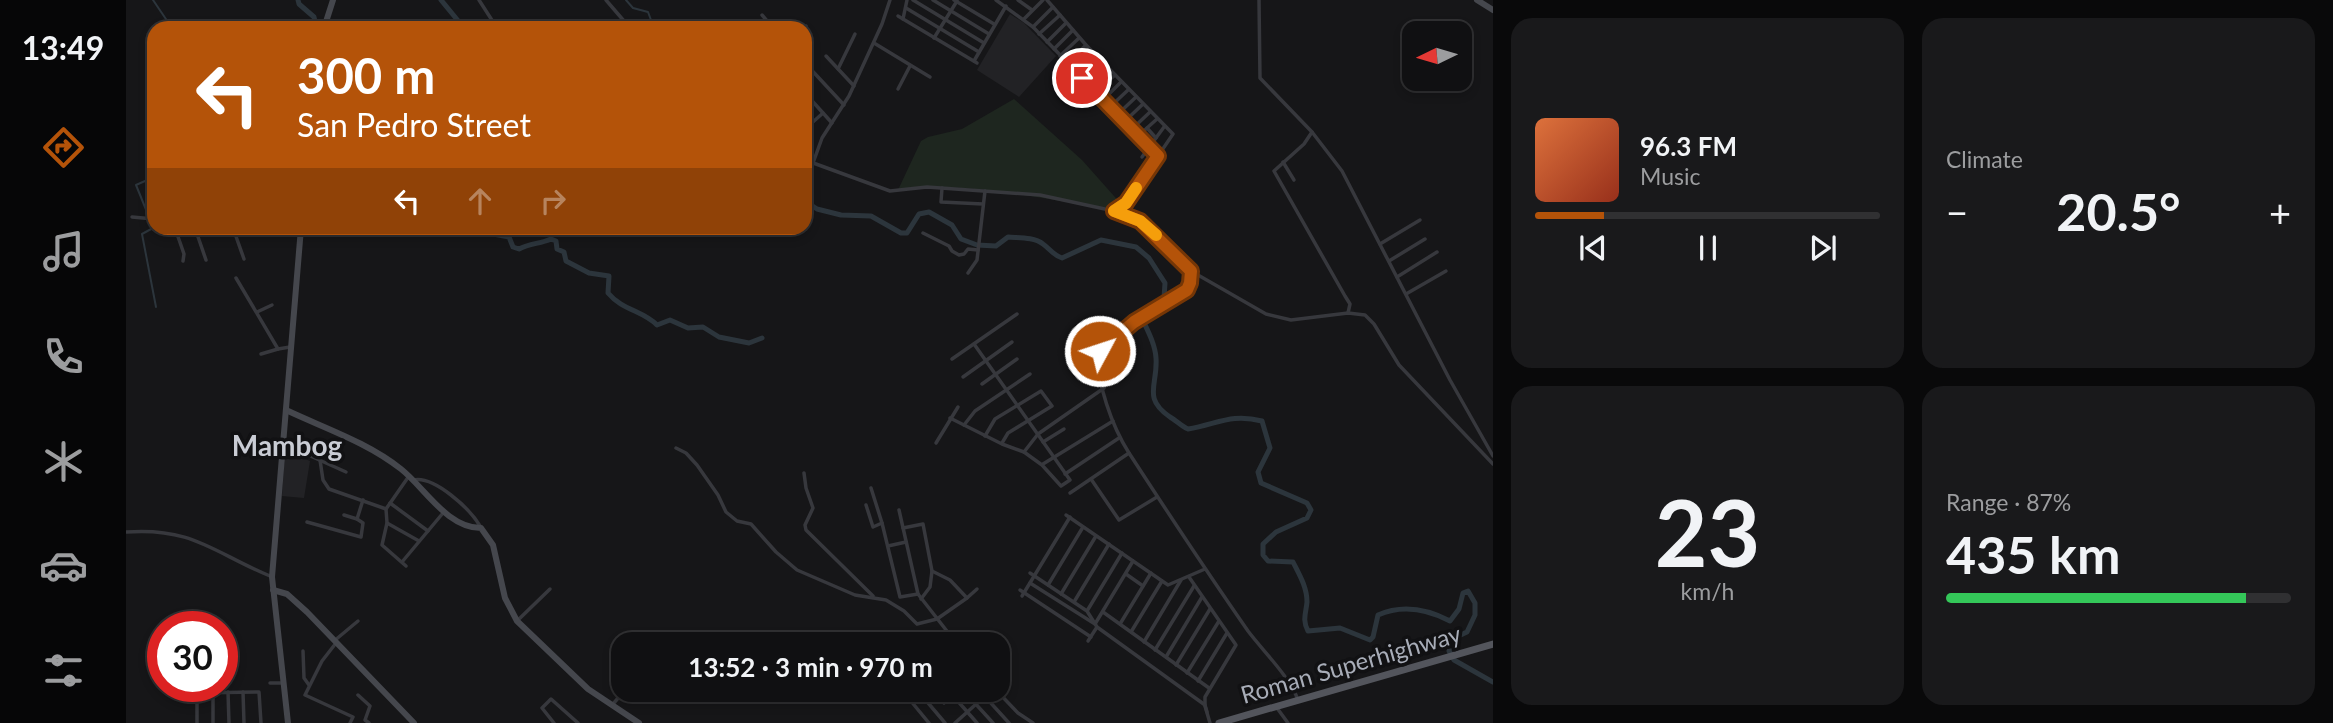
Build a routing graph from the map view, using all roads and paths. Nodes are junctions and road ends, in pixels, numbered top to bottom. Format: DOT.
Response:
graph roads {
  1 [pos="333,0"];
  2 [pos="479,0"];
  3 [pos="606,0"];
  4 [pos="616,0"];
  5 [pos="889,0"];
  6 [pos="907,0"];
  7 [pos="913,0"];
  8 [pos="933,0"];
  9 [pos="956,0"];
  10 [pos="996,0"];
  11 [pos="1018,0"];
  12 [pos="1045,0"];
  13 [pos="1259,0"];
  14 [pos="1477,0"];
  15 [pos="1025,2"];
  16 [pos="611,6"];
  17 [pos="1006,6"];
  18 [pos="1053,6"];
  19 [pos="905,8"];
  20 [pos="1032,10"];
  21 [pos="1493,10"];
  22 [pos="951,11"];
  23 [pos="762,15"];
  24 [pos="1060,15"];
  25 [pos="1024,19"];
  26 [pos="945,20"];
  27 [pos="326,21"];
  28 [pos="493,21"];
  29 [pos="625,21"];
  30 [pos="768,21"];
  31 [pos="1066,23"];
  32 [pos="995,24"];
  33 [pos="1032,27"];
  34 [pos="940,29"];
  35 [pos="1073,30"];
  36 [pos="855,34"];
  37 [pos="989,34"];
  38 [pos="1039,34"];
  39 [pos="934,38"];
  40 [pos="1079,38"];
  41 [pos="1047,42"];
  42 [pos="874,43"];
  43 [pos="984,43"];
  44 [pos="1086,45"];
  45 [pos="1054,49"];
  46 [pos="979,52"];
  47 [pos="1093,53"];
  48 [pos="826,56"];
  49 [pos="1060,56"];
  50 [pos="1100,60"];
  51 [pos="1067,63"];
  52 [pos="910,65"];
  53 [pos="1107,67"];
  54 [pos="838,69"];
  55 [pos="812,71"];
  56 [pos="1075,71"];
  57 [pos="1115,75"];
  58 [pos="930,77"];
  59 [pos="1082,78"];
  60 [pos="1121,82"];
  61 [pos="1089,85"];
  62 [pos="854,86"];
  63 [pos="898,89"];
  64 [pos="1128,90"];
  65 [pos="1096,92"];
  66 [pos="1136,97"];
  67 [pos="1103,100"];
  68 [pos="812,101"];
  69 [pos="1143,104"];
  70 [pos="844,106"];
  71 [pos="1110,107"];
  72 [pos="1150,112"];
  73 [pos="823,113"];
  74 [pos="1118,115"];
  75 [pos="1157,119"];
  76 [pos="1124,122"];
  77 [pos="812,123"];
  78 [pos="832,123"];
  79 [pos="1164,127"];
  80 [pos="1147,128"];
  81 [pos="1132,129"];
  82 [pos="1312,132"];
  83 [pos="1138,136"];
  84 [pos="1156,138"];
  85 [pos="1149,148"];
  86 [pos="1158,156"];
  87 [pos="1142,157"];
  88 [pos="1283,162"];
  89 [pos="813,163"];
  90 [pos="1294,180"];
  91 [pos="942,188"];
  92 [pos="985,191"];
  93 [pos="983,204"];
  94 [pos="1114,211"];
  95 [pos="132,217"];
  96 [pos="147,218"];
  97 [pos="1420,220"];
  98 [pos="923,233"];
  99 [pos="177,235"];
  100 [pos="197,235"];
  101 [pos="235,235"];
  102 [pos="300,235"];
  103 [pos="1425,239"];
  104 [pos="1380,244"];
  105 [pos="978,248"];
  106 [pos="1437,252"];
  107 [pos="244,259"];
  108 [pos="206,260"];
  109 [pos="183,261"];
  110 [pos="1389,261"];
  111 [pos="1191,271"];
  112 [pos="1446,271"];
  113 [pos="968,273"];
  114 [pos="1397,277"];
  115 [pos="236,278"];
  116 [pos="1406,294"];
  117 [pos="272,305"];
  118 [pos="257,312"];
  119 [pos="1349,313"];
  120 [pos="1017,314"];
  121 [pos="1012,342"];
  122 [pos="974,344"];
  123 [pos="290,347"];
  124 [pos="278,349"];
  125 [pos="261,354"];
  126 [pos="952,359"];
  127 [pos="1017,359"];
  128 [pos="986,360"];
  129 [pos="996,374"];
  130 [pos="1030,374"];
  131 [pos="963,377"];
  132 [pos="982,384"];
  133 [pos="1104,388"];
  134 [pos="1007,391"];
  135 [pos="1018,406"];
  136 [pos="958,407"];
  137 [pos="286,410"];
  138 [pos="950,418"];
  139 [pos="1028,421"];
  140 [pos="1113,421"];
  141 [pos="964,425"];
  142 [pos="1063,429"];
  143 [pos="1038,434"];
  144 [pos="985,436"];
  145 [pos="1120,438"];
  146 [pos="1043,442"];
  147 [pos="936,443"];
  148 [pos="1002,444"];
  149 [pos="283,447"];
  150 [pos="676,448"];
  151 [pos="1024,452"];
  152 [pos="1129,453"];
  153 [pos="1493,456"];
  154 [pos="1055,459"];
  155 [pos="320,460"];
  156 [pos="1493,464"];
  157 [pos="1042,465"];
  158 [pos="346,472"];
  159 [pos="804,473"];
  160 [pos="1065,474"];
  161 [pos="411,478"];
  162 [pos="1091,479"];
  163 [pos="1070,480"];
  164 [pos="871,488"];
  165 [pos="1076,489"];
  166 [pos="1070,493"];
  167 [pos="1157,497"];
  168 [pos="363,500"];
  169 [pos="390,503"];
  170 [pos="866,505"];
  171 [pos="386,509"];
  172 [pos="899,510"];
  173 [pos="445,511"];
  174 [pos="344,515"];
  175 [pos="357,519"];
  176 [pos="307,522"];
  177 [pos="387,523"];
  178 [pos="882,523"];
  179 [pos="1083,527"];
  180 [pos="481,528"];
  181 [pos="903,528"];
  182 [pos="428,531"];
  183 [pos="126,532"];
  184 [pos="1096,536"];
  185 [pos="419,541"];
  186 [pos="906,542"];
  187 [pos="1109,544"];
  188 [pos="888,546"];
  189 [pos="1122,553"];
  190 [pos="1133,561"];
  191 [pos="1205,569"];
  192 [pos="932,572"];
  193 [pos="1151,573"];
  194 [pos="1126,574"];
  195 [pos="1032,575"];
  196 [pos="272,577"];
  197 [pos="1189,577"];
  198 [pos="1181,579"];
  199 [pos="1162,581"];
  200 [pos="1030,583"];
  201 [pos="1048,585"];
  202 [pos="1194,585"];
  203 [pos="1143,586"];
  204 [pos="550,589"];
  205 [pos="977,589"];
  206 [pos="274,590"];
  207 [pos="1061,594"];
  208 [pos="919,597"];
  209 [pos="1202,597"];
  210 [pos="875,598"];
  211 [pos="967,598"];
  212 [pos="1074,602"];
  213 [pos="1210,609"];
  214 [pos="1087,611"];
  215 [pos="1103,612"];
  216 [pos="937,619"];
  217 [pos="358,621"];
  218 [pos="517,621"];
  219 [pos="1219,621"];
  220 [pos="1120,624"];
  221 [pos="1096,625"];
  222 [pos="947,632"];
  223 [pos="1131,632"];
  224 [pos="1227,633"];
  225 [pos="335,642"];
  226 [pos="1144,642"];
  227 [pos="1493,644"];
  228 [pos="1155,650"];
  229 [pos="303,651"];
  230 [pos="1166,657"];
  231 [pos="1176,665"];
  232 [pos="1187,673"];
  233 [pos="1198,681"];
  234 [pos="270,683"];
  235 [pos="284,683"];
  236 [pos="309,685"];
  237 [pos="1209,688"];
  238 [pos="238,692"];
  239 [pos="243,692"];
  240 [pos="358,695"];
  241 [pos="1205,696"];
  242 [pos="1196,698"];
  243 [pos="1298,700"];
  244 [pos="197,702"];
  245 [pos="213,702"];
  246 [pos="228,702"];
  247 [pos="615,702"];
  248 [pos="911,702"];
  249 [pos="928,702"];
  250 [pos="958,702"];
  251 [pos="978,702"];
  252 [pos="990,702"];
  253 [pos="1007,702"];
  254 [pos="976,704"];
  255 [pos="1205,705"];
  256 [pos="1276,706"];
  257 [pos="611,707"];
  258 [pos="967,712"];
  259 [pos="944,721"];
  260 [pos="576,722"];
  261 [pos="958,722"];
  262 [pos="197,723"];
  263 [pos="213,723"];
  264 [pos="229,723"];
  265 [pos="244,723"];
  266 [pos="261,723"];
  267 [pos="288,723"];
  268 [pos="349,723"];
  269 [pos="369,723"];
  270 [pos="414,723"];
  271 [pos="554,723"];
  272 [pos="639,723"];
  273 [pos="929,723"];
  274 [pos="937,723"];
  275 [pos="977,723"];
  276 [pos="993,723"];
  277 [pos="1009,723"];
  278 [pos="1032,723"];
  279 [pos="1210,723"];
  280 [pos="1219,723"];
  281 [pos="1288,723"];
  1 -- 27 [label="street"];
  2 -- 28 [label="street"];
  3 -- 16 [label="street"];
  4 -- 16 [label="street"];
  5 -- 42 [label="street"];
  6 -- 19 [label="street"];
  7 -- 26 [label="street"];
  8 -- 22 [label="street"];
  9 -- 22 [label="street"];
  9 -- 32 [label="street"];
  10 -- 17 [label="street"];
  11 -- 15 [label="street"];
  12 -- 18 [label="street"];
  12 -- 20 [label="street"];
  13 -- 82 [label="street"];
  14 -- 21 [label="street"];
  15 -- 20 [label="street"];
  16 -- 29 [label="street"];
  17 -- 25 [label="street"];
  17 -- 32 [label="street"];
  18 -- 24 [label="street"];
  18 -- 33 [label="street"];
  19 -- 34 [label="street"];
  19 -- 39 [label="street"];
  20 -- 25 [label="street"];
  22 -- 26 [label="street"];
  22 -- 37 [label="street"];
  23 -- 30 [label="street"];
  24 -- 31 [label="street"];
  24 -- 38 [label="street"];
  25 -- 33 [label="street"];
  26 -- 34 [label="street"];
  26 -- 43 [label="street"];
  31 -- 35 [label="street"];
  31 -- 41 [label="street"];
  32 -- 37 [label="street"];
  33 -- 38 [label="street"];
  34 -- 39 [label="street"];
  34 -- 46 [label="street"];
  35 -- 40 [label="street"];
  35 -- 45 [label="street"];
  36 -- 54 [label="street"];
  37 -- 43 [label="street"];
  38 -- 41 [label="street"];
  39 -- 46 [label="street"];
  40 -- 44 [label="street"];
  40 -- 49 [label="street"];
  41 -- 45 [label="street"];
  42 -- 52 [label="street"];
  42 -- 62 [label="street"];
  43 -- 46 [label="street"];
  44 -- 47 [label="street"];
  44 -- 51 [label="street"];
  45 -- 49 [label="street"];
  47 -- 50 [label="street"];
  47 -- 56 [label="street"];
  48 -- 54 [label="street"];
  49 -- 51 [label="street"];
  50 -- 53 [label="street"];
  50 -- 59 [label="street"];
  51 -- 56 [label="street"];
  52 -- 58 [label="street"];
  52 -- 63 [label="street"];
  53 -- 57 [label="street"];
  53 -- 61 [label="street"];
  54 -- 62 [label="street"];
  55 -- 70 [label="street"];
  56 -- 59 [label="street"];
  57 -- 60 [label="street"];
  57 -- 65 [label="street"];
  59 -- 61 [label="street"];
  60 -- 64 [label="street"];
  60 -- 67 [label="street"];
  61 -- 65 [label="street"];
  62 -- 70 [label="street"];
  64 -- 66 [label="street"];
  64 -- 71 [label="street"];
  65 -- 67 [label="street"];
  66 -- 69 [label="street"];
  66 -- 74 [label="street"];
  67 -- 71 [label="street"];
  68 -- 73 [label="street"];
  69 -- 72 [label="street"];
  69 -- 76 [label="street"];
  70 -- 78 [label="street"];
  71 -- 74 [label="street"];
  72 -- 75 [label="street"];
  72 -- 81 [label="street"];
  73 -- 77 [label="street"];
  73 -- 78 [label="street"];
  74 -- 76 [label="street"];
  75 -- 79 [label="street"];
  75 -- 80 [label="street"];
  76 -- 81 [label="street"];
  78 -- 89 [label="street"];
  79 -- 84 [label="street"];
  79 -- 86 [label="street"];
  80 -- 83 [label="street"];
  80 -- 84 [label="street"];
  81 -- 83 [label="street"];
  82 -- 88 [label="street"];
  82 -- 104 [label="street"];
  83 -- 85 [label="street"];
  84 -- 85 [label="street"];
  85 -- 86 [label="street"];
  85 -- 87 [label="street"];
  86 -- 94 [label="street"];
  88 -- 90 [label="street"];
  88 -- 119 [label="street"];
  89 -- 91 [label="street"];
  91 -- 92 [label="street"];
  91 -- 93 [label="street"];
  92 -- 93 [label="street"];
  92 -- 94 [label="street"];
  93 -- 105 [label="street"];
  94 -- 111 [label="street"];
  95 -- 96 [label="street"];
  97 -- 104 [label="street"];
  98 -- 105 [label="street"];
  99 -- 109 [label="street"];
  100 -- 108 [label="street"];
  101 -- 107 [label="street"];
  102 -- 123 [label="street"];
  103 -- 110 [label="street"];
  104 -- 110 [label="street"];
  105 -- 113 [label="street"];
  106 -- 114 [label="street"];
  110 -- 114 [label="street"];
  111 -- 119 [label="street"];
  111 -- 133 [label="street"];
  112 -- 116 [label="street"];
  114 -- 116 [label="street"];
  115 -- 118 [label="street"];
  116 -- 153 [label="street"];
  117 -- 118 [label="street"];
  118 -- 124 [label="street"];
  119 -- 156 [label="street"];
  120 -- 122 [label="street"];
  121 -- 128 [label="street"];
  122 -- 126 [label="street"];
  122 -- 128 [label="street"];
  123 -- 124 [label="street"];
  123 -- 137 [label="street"];
  124 -- 125 [label="street"];
  127 -- 129 [label="street"];
  128 -- 129 [label="street"];
  128 -- 131 [label="street"];
  129 -- 132 [label="street"];
  129 -- 134 [label="street"];
  130 -- 134 [label="street"];
  133 -- 140 [label="street"];
  133 -- 143 [label="street"];
  134 -- 135 [label="street"];
  134 -- 141 [label="street"];
  135 -- 139 [label="street"];
  135 -- 139 [label="street"];
  135 -- 144 [label="street"];
  136 -- 138 [label="street"];
  137 -- 149 [label="street"];
  137 -- 161 [label="street"];
  138 -- 141 [label="street"];
  138 -- 147 [label="street"];
  139 -- 143 [label="street"];
  139 -- 148 [label="street"];
  140 -- 145 [label="street"];
  140 -- 154 [label="street"];
  141 -- 144 [label="street"];
  142 -- 146 [label="street"];
  143 -- 146 [label="street"];
  143 -- 151 [label="street"];
  144 -- 148 [label="street"];
  145 -- 152 [label="street"];
  145 -- 160 [label="street"];
  146 -- 154 [label="street"];
  148 -- 151 [label="street"];
  149 -- 155 [label="street"];
  149 -- 196 [label="street"];
  150 -- 210 [label="street"];
  151 -- 157 [label="street"];
  152 -- 162 [label="street"];
  152 -- 167 [label="street"];
  154 -- 157 [label="street"];
  154 -- 160 [label="street"];
  155 -- 158 [label="street"];
  155 -- 168 [label="street"];
  157 -- 163 [label="street"];
  159 -- 210 [label="street"];
  160 -- 163 [label="street"];
  161 -- 169 [label="street"];
  161 -- 173 [label="street"];
  161 -- 180 [label="street"];
  162 -- 165 [label="street"];
  162 -- 167 [label="street"];
  163 -- 165 [label="street"];
  164 -- 178 [label="street"];
  165 -- 166 [label="street"];
  167 -- 191 [label="street"];
  168 -- 171 [label="street"];
  168 -- 175 [label="street"];
  169 -- 171 [label="street"];
  169 -- 182 [label="street"];
  170 -- 178 [label="street"];
  171 -- 177 [label="street"];
  172 -- 181 [label="street"];
  173 -- 180 [label="street"];
  173 -- 182 [label="street"];
  174 -- 175 [label="street"];
  175 -- 176 [label="street"];
  177 -- 185 [label="street"];
  177 -- 185 [label="street"];
  178 -- 188 [label="street"];
  179 -- 184 [label="street"];
  179 -- 195 [label="street"];
  179 -- 201 [label="street"];
  180 -- 218 [label="street"];
  181 -- 186 [label="street"];
  181 -- 192 [label="street"];
  182 -- 185 [label="street"];
  183 -- 196 [label="street"];
  184 -- 187 [label="street"];
  184 -- 207 [label="street"];
  186 -- 188 [label="street"];
  186 -- 208 [label="street"];
  187 -- 189 [label="street"];
  187 -- 212 [label="street"];
  188 -- 208 [label="street"];
  189 -- 190 [label="street"];
  189 -- 214 [label="street"];
  190 -- 193 [label="street"];
  190 -- 194 [label="street"];
  191 -- 197 [label="street"];
  191 -- 243 [label="street"];
  192 -- 208 [label="street"];
  192 -- 211 [label="street"];
  193 -- 199 [label="street"];
  193 -- 203 [label="street"];
  194 -- 203 [label="street"];
  194 -- 215 [label="street"];
  195 -- 200 [label="street"];
  195 -- 201 [label="street"];
  196 -- 206 [label="street"];
  197 -- 198 [label="street"];
  197 -- 202 [label="street"];
  198 -- 199 [label="street"];
  198 -- 226 [label="street"];
  199 -- 223 [label="street"];
  200 -- 221 [label="street"];
  200 -- 221 [label="street"];
  201 -- 207 [label="street"];
  202 -- 209 [label="street"];
  202 -- 228 [label="street"];
  203 -- 220 [label="street"];
  204 -- 218 [label="street"];
  205 -- 211 [label="street"];
  206 -- 225 [label="street"];
  206 -- 235 [label="street"];
  207 -- 212 [label="street"];
  208 -- 216 [label="street"];
  209 -- 213 [label="street"];
  209 -- 230 [label="street"];
  210 -- 216 [label="street"];
  211 -- 216 [label="street"];
  212 -- 214 [label="street"];
  213 -- 219 [label="street"];
  213 -- 231 [label="street"];
  214 -- 221 [label="street"];
  215 -- 220 [label="street"];
  215 -- 221 [label="street"];
  216 -- 222 [label="street"];
  217 -- 225 [label="street"];
  218 -- 257 [label="street"];
  219 -- 224 [label="street"];
  219 -- 232 [label="street"];
  220 -- 223 [label="street"];
  221 -- 242 [label="street"];
  223 -- 226 [label="street"];
  224 -- 233 [label="street"];
  224 -- 237 [label="street"];
  225 -- 236 [label="street"];
  225 -- 270 [label="street"];
  226 -- 228 [label="street"];
  227 -- 243 [label="main road, Roman Superhighway"];
  228 -- 230 [label="street"];
  229 -- 236 [label="street"];
  230 -- 231 [label="street"];
  231 -- 232 [label="street"];
  232 -- 233 [label="street"];
  233 -- 237 [label="street"];
  234 -- 235 [label="street"];
  235 -- 267 [label="street"];
  236 -- 268 [label="street"];
  237 -- 241 [label="street"];
  238 -- 239 [label="street"];
  239 -- 265 [label="street"];
  239 -- 266 [label="street"];
  240 -- 269 [label="street"];
  241 -- 242 [label="street"];
  241 -- 255 [label="street"];
  242 -- 255 [label="street"];
  243 -- 256 [label="main road, Roman Superhighway"];
  244 -- 262 [label="street"];
  245 -- 263 [label="street"];
  246 -- 264 [label="street"];
  247 -- 257 [label="street"];
  248 -- 273 [label="street"];
  249 -- 259 [label="street"];
  250 -- 258 [label="street"];
  251 -- 254 [label="street"];
  252 -- 277 [label="street"];
  253 -- 278 [label="street"];
  254 -- 258 [label="street"];
  254 -- 276 [label="street"];
  255 -- 279 [label="street"];
  256 -- 280 [label="main road, Roman Superhighway"];
  256 -- 281 [label="street"];
  257 -- 272 [label="street"];
  258 -- 261 [label="street"];
  258 -- 275 [label="street"];
  259 -- 274 [label="street"];
  260 -- 271 [label="street"];
}
